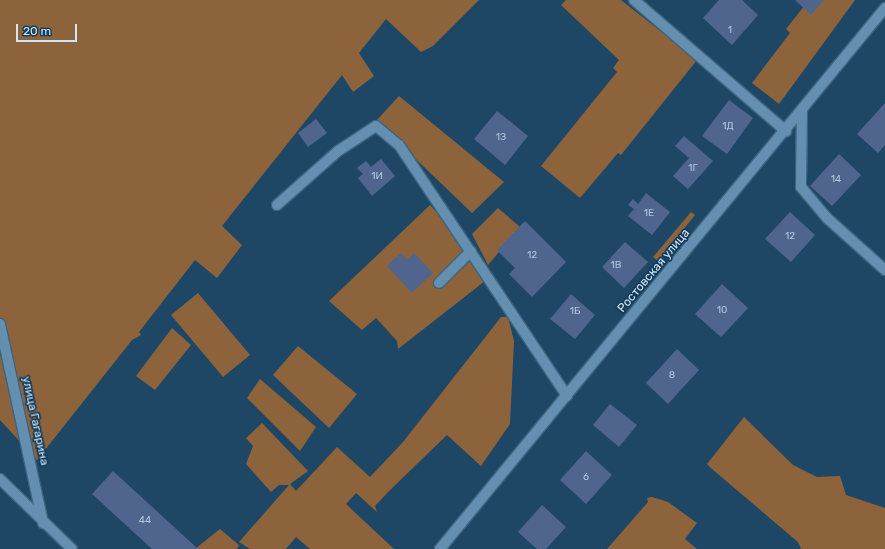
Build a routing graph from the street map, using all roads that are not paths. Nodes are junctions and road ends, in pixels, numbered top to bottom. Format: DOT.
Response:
graph roads {
  1 [pos="634,0"];
  2 [pos="885,8"];
  3 [pos="802,111"];
  4 [pos="786,131"];
  5 [pos="277,205"];
  6 [pos="471,251"];
  7 [pos="885,270"];
  8 [pos="439,283"];
  9 [pos="0,324"];
  10 [pos="567,396"];
  11 [pos="0,479"];
  12 [pos="43,523"];
  13 [pos="72,549"];
  14 [pos="440,549"];
  1 -- 4 [label="street"];
  2 -- 3 [label="street, Ростовская улица"];
  3 -- 4 [label="street, Ростовская улица"];
  3 -- 7 [label="street"];
  4 -- 10 [label="street, Ростовская улица"];
  5 -- 6 [label="street"];
  6 -- 8 [label="street"];
  6 -- 10 [label="street"];
  9 -- 12 [label="street, улица Гагарина"];
  10 -- 14 [label="street, Ростовская улица"];
  11 -- 12 [label="street"];
  12 -- 13 [label="street"];
}
